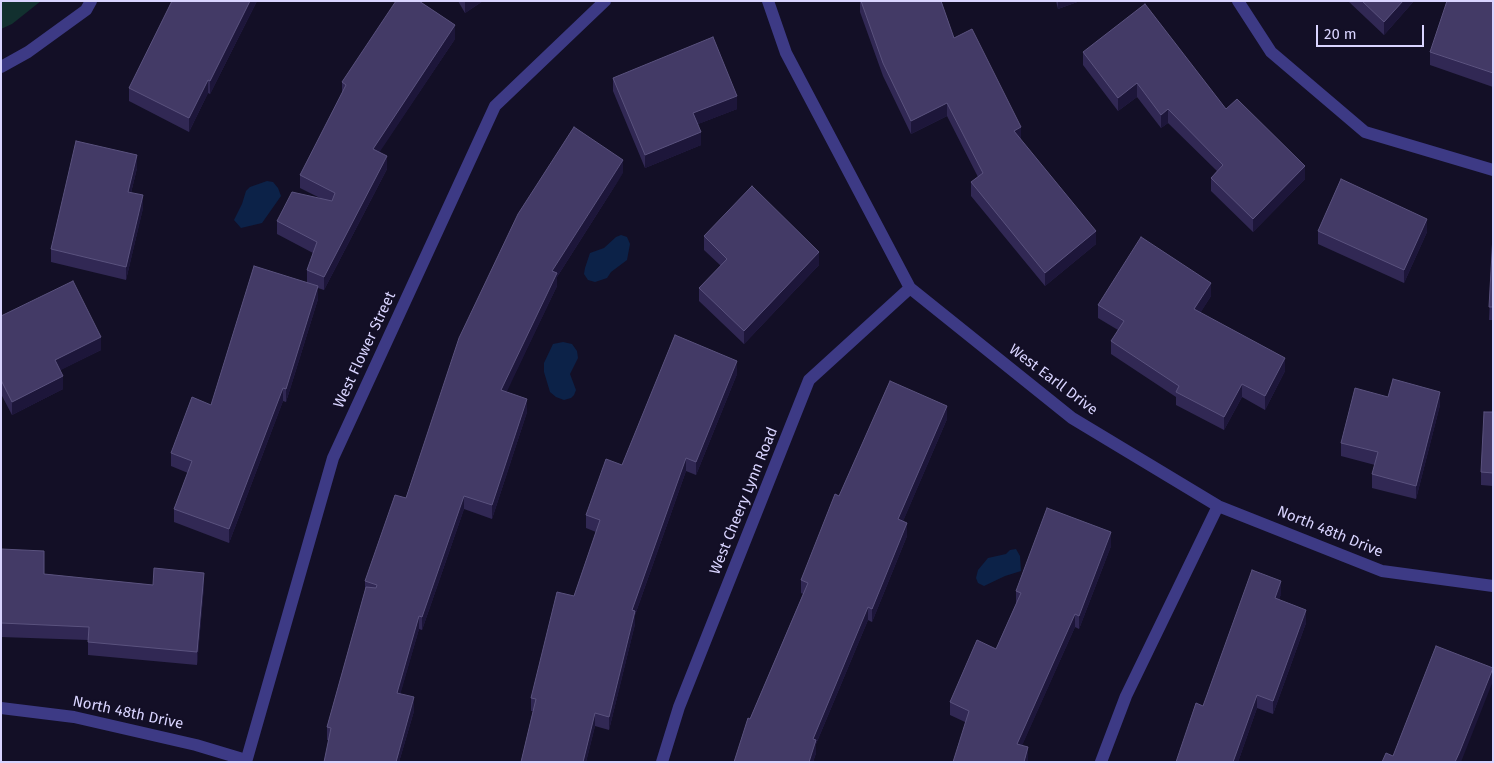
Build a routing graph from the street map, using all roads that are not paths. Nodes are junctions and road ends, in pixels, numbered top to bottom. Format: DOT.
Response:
graph roads {
  1 [pos="91,1"];
  2 [pos="604,1"];
  3 [pos="768,1"];
  4 [pos="1238,1"];
  5 [pos="1,66"];
  6 [pos="1493,170"];
  7 [pos="910,288"];
  8 [pos="1218,506"];
  9 [pos="1493,586"];
  10 [pos="1,708"];
  11 [pos="246,761"];
  12 [pos="662,762"];
  13 [pos="1101,762"];
  1 -- 5 [label="street"];
  2 -- 11 [label="street, West Flower Street"];
  3 -- 7 [label="street, West Earll Drive"];
  4 -- 6 [label="street"];
  7 -- 8 [label="street, West Earll Drive"];
  7 -- 12 [label="street, West Cheery Lynn Road"];
  8 -- 9 [label="street, North 48th Drive"];
  8 -- 13 [label="street"];
  10 -- 11 [label="street, North 48th Drive"];
}
